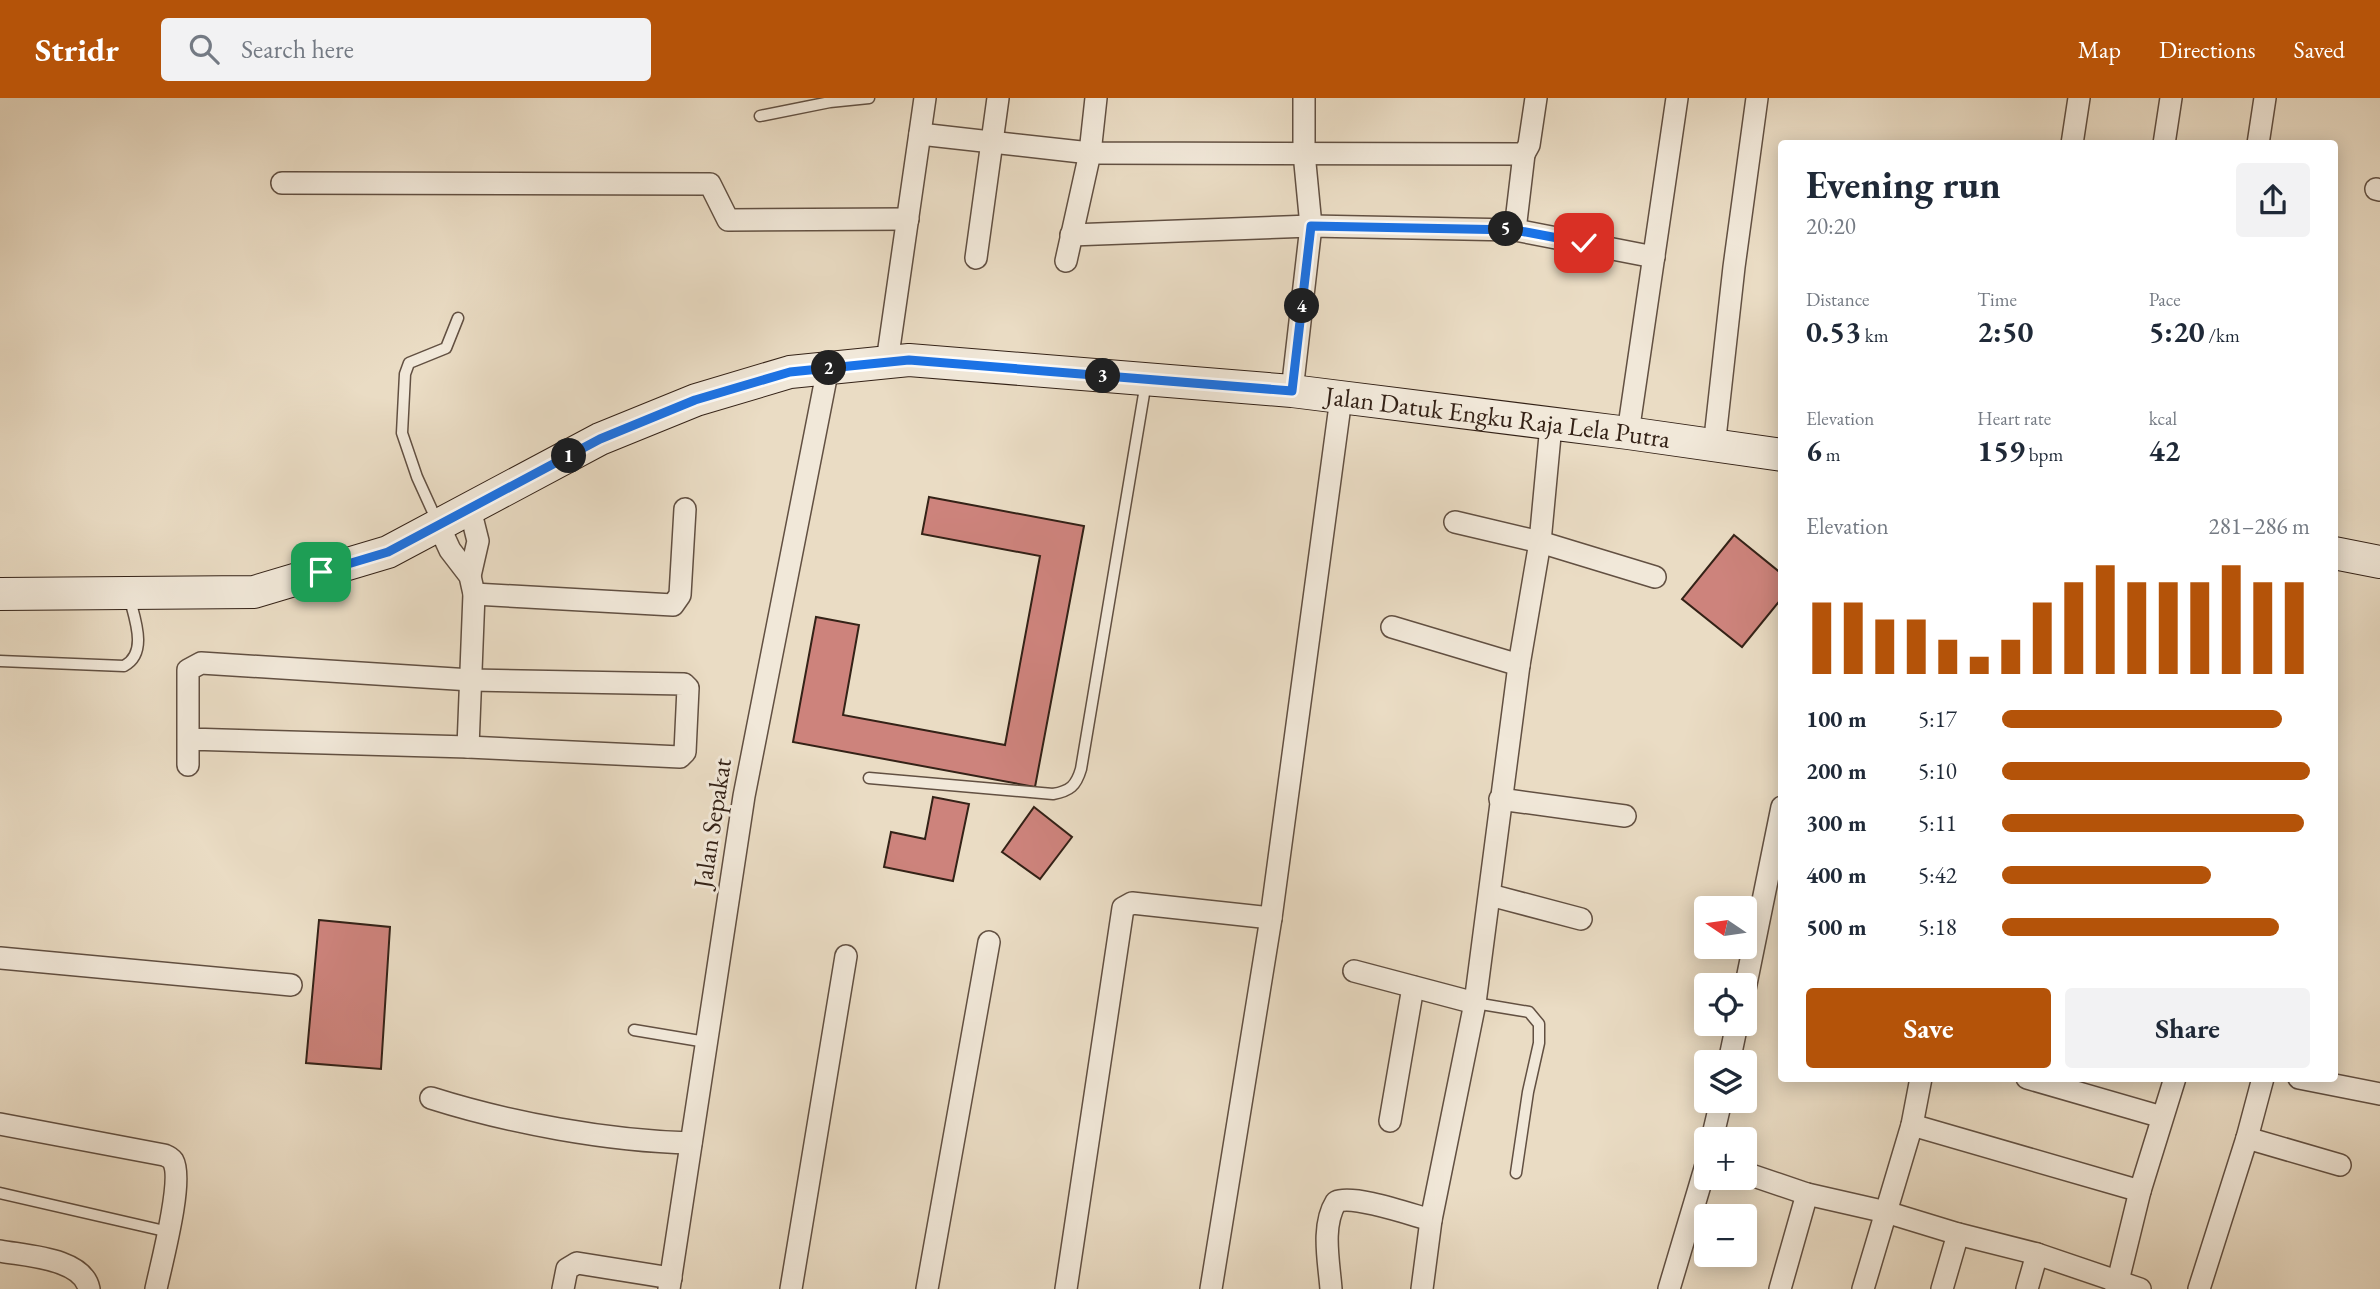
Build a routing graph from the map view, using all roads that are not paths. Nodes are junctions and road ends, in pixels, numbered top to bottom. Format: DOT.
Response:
graph roads {
  1 [pos="869,98"];
  2 [pos="925,98"];
  3 [pos="998,98"];
  4 [pos="1096,98"];
  5 [pos="1304,98"];
  6 [pos="1536,98"];
  7 [pos="1676,98"];
  8 [pos="1757,98"];
  9 [pos="2080,98"];
  10 [pos="2171,98"];
  11 [pos="2265,98"];
  12 [pos="760,116"];
  13 [pos="920,134"];
  14 [pos="2073,140"];
  15 [pos="2165,140"];
  16 [pos="2259,140"];
  17 [pos="992,142"];
  18 [pos="1090,153"];
  19 [pos="1304,153"];
  20 [pos="1524,154"];
  21 [pos="282,183"];
  22 [pos="908,219"];
  23 [pos="1311,226"];
  24 [pos="1515,230"];
  25 [pos="1071,234"];
  26 [pos="1654,257"];
  27 [pos="976,258"];
  28 [pos="1066,261"];
  29 [pos="458,318"];
  30 [pos="887,362"];
  31 [pos="828,368"];
  32 [pos="1147,379"];
  33 [pos="1292,391"];
  34 [pos="1341,398"];
  35 [pos="1550,425"];
  36 [pos="1628,433"];
  37 [pos="1714,446"];
  38 [pos="1778,454"];
  39 [pos="470,509"];
  40 [pos="685,509"];
  41 [pos="1455,522"];
  42 [pos="438,524"];
  43 [pos="1540,542"];
  44 [pos="2338,554"];
  45 [pos="2380,562"];
  46 [pos="1655,577"];
  47 [pos="472,585"];
  48 [pos="128,593"];
  49 [pos="0,594"];
  50 [pos="1392,627"];
  51 [pos="0,661"];
  52 [pos="1519,665"];
  53 [pos="471,680"];
  54 [pos="188,739"];
  55 [pos="468,747"];
  56 [pos="188,765"];
  57 [pos="869,778"];
  58 [pos="1500,799"];
  59 [pos="1625,816"];
  60 [pos="1778,827"];
  61 [pos="1490,895"];
  62 [pos="1271,918"];
  63 [pos="1581,919"];
  64 [pos="989,942"];
  65 [pos="846,956"];
  66 [pos="0,958"];
  67 [pos="1354,971"];
  68 [pos="1748,973"];
  69 [pos="291,985"];
  70 [pos="1413,987"];
  71 [pos="1475,1003"];
  72 [pos="634,1030"];
  73 [pos="706,1041"];
  74 [pos="1920,1082"];
  75 [pos="2042,1082"];
  76 [pos="2174,1082"];
  77 [pos="2262,1082"];
  78 [pos="2319,1082"];
  79 [pos="2380,1094"];
  80 [pos="431,1098"];
  81 [pos="2162,1117"];
  82 [pos="1390,1121"];
  83 [pos="0,1124"];
  84 [pos="1912,1125"];
  85 [pos="2247,1138"];
  86 [pos="691,1143"];
  87 [pos="2340,1165"];
  88 [pos="1516,1173"];
  89 [pos="1757,1176"];
  90 [pos="1699,1190"];
  91 [pos="2140,1191"];
  92 [pos="0,1193"];
  93 [pos="1807,1194"];
  94 [pos="1886,1212"];
  95 [pos="1431,1220"];
  96 [pos="169,1232"];
  97 [pos="1958,1234"];
  98 [pos="0,1251"];
  99 [pos="2037,1254"];
  100 [pos="670,1283"];
  101 [pos="2117,1286"];
  102 [pos="89,1289"];
  103 [pos="156,1289"];
  104 [pos="563,1289"];
  105 [pos="791,1289"];
  106 [pos="927,1289"];
  107 [pos="1066,1289"];
  108 [pos="1211,1289"];
  109 [pos="1331,1289"];
  110 [pos="1422,1289"];
  111 [pos="1669,1289"];
  112 [pos="1780,1289"];
  113 [pos="1863,1289"];
  114 [pos="1942,1289"];
  115 [pos="2027,1289"];
  116 [pos="2140,1289"];
  117 [pos="2199,1289"];
  1 -- 12 [label="lane"];
  2 -- 13 [label="street"];
  3 -- 17 [label="street"];
  4 -- 18 [label="street"];
  5 -- 19 [label="street"];
  6 -- 20 [label="street"];
  7 -- 26 [label="street"];
  8 -- 37 [label="street"];
  9 -- 14 [label="street"];
  10 -- 15 [label="street"];
  11 -- 16 [label="street"];
  13 -- 17 [label="street"];
  13 -- 22 [label="street"];
  17 -- 18 [label="street"];
  17 -- 27 [label="street"];
  18 -- 19 [label="street"];
  18 -- 25 [label="street"];
  19 -- 20 [label="street"];
  19 -- 23 [label="street"];
  20 -- 24 [label="street"];
  21 -- 22 [label="street"];
  22 -- 30 [label="street"];
  23 -- 24 [label="street"];
  23 -- 25 [label="street"];
  23 -- 33 [label="street"];
  24 -- 26 [label="street"];
  25 -- 28 [label="street"];
  26 -- 36 [label="street"];
  29 -- 42 [label="lane"];
  30 -- 31 [label="street, Jalan Datuk Engku Raja Lela Putra"];
  30 -- 32 [label="street, Jalan Datuk Engku Raja Lela Putra"];
  31 -- 39 [label="street, Jalan Datuk Engku Raja Lela Putra"];
  31 -- 73 [label="street, Jalan Sepakat"];
  32 -- 33 [label="street, Jalan Datuk Engku Raja Lela Putra"];
  32 -- 57 [label="lane"];
  33 -- 34 [label="street, Jalan Datuk Engku Raja Lela Putra"];
  34 -- 35 [label="street, Jalan Datuk Engku Raja Lela Putra"];
  34 -- 62 [label="street"];
  35 -- 36 [label="street, Jalan Datuk Engku Raja Lela Putra"];
  35 -- 43 [label="street"];
  36 -- 37 [label="street, Jalan Datuk Engku Raja Lela Putra"];
  37 -- 38 [label="street, Jalan Datuk Engku Raja Lela Putra"];
  39 -- 42 [label="street, Jalan Datuk Engku Raja Lela Putra"];
  39 -- 47 [label="street"];
  40 -- 47 [label="street"];
  41 -- 43 [label="street"];
  42 -- 47 [label="street"];
  42 -- 48 [label="street, Jalan Datuk Engku Raja Lela Putra"];
  43 -- 46 [label="street"];
  43 -- 52 [label="street"];
  44 -- 45 [label="street"];
  47 -- 53 [label="street"];
  48 -- 49 [label="street, Jalan Datuk Engku Raja Lela Putra"];
  48 -- 51 [label="lane"];
  50 -- 52 [label="street"];
  52 -- 58 [label="street"];
  53 -- 54 [label="street"];
  53 -- 55 [label="street"];
  53 -- 55 [label="street"];
  54 -- 55 [label="street"];
  54 -- 56 [label="street"];
  58 -- 59 [label="street"];
  58 -- 61 [label="street"];
  60 -- 68 [label="street"];
  61 -- 63 [label="street"];
  61 -- 71 [label="street"];
  62 -- 107 [label="street"];
  62 -- 108 [label="street"];
  64 -- 106 [label="street"];
  65 -- 105 [label="street"];
  66 -- 69 [label="street"];
  67 -- 70 [label="street"];
  70 -- 71 [label="street"];
  70 -- 82 [label="street"];
  71 -- 88 [label="lane"];
  71 -- 95 [label="street"];
  72 -- 73 [label="lane"];
  73 -- 86 [label="street, Jalan Sepakat"];
  74 -- 84 [label="street"];
  75 -- 81 [label="street"];
  76 -- 81 [label="street"];
  77 -- 85 [label="street"];
  78 -- 79 [label="street"];
  80 -- 86 [label="street"];
  81 -- 91 [label="street"];
  83 -- 96 [label="street"];
  84 -- 91 [label="street"];
  84 -- 94 [label="street"];
  85 -- 87 [label="street"];
  85 -- 117 [label="street"];
  86 -- 100 [label="street, Jalan Sepakat"];
  89 -- 93 [label="street"];
  90 -- 111 [label="street"];
  91 -- 101 [label="street"];
  92 -- 96 [label="lane"];
  93 -- 94 [label="street"];
  93 -- 112 [label="street"];
  94 -- 97 [label="street"];
  94 -- 113 [label="street"];
  95 -- 109 [label="street"];
  95 -- 110 [label="street"];
  96 -- 103 [label="street"];
  97 -- 99 [label="street"];
  97 -- 114 [label="street"];
  98 -- 102 [label="street"];
  99 -- 101 [label="street"];
  99 -- 115 [label="street"];
  100 -- 104 [label="street"];
  101 -- 116 [label="street"];
}
